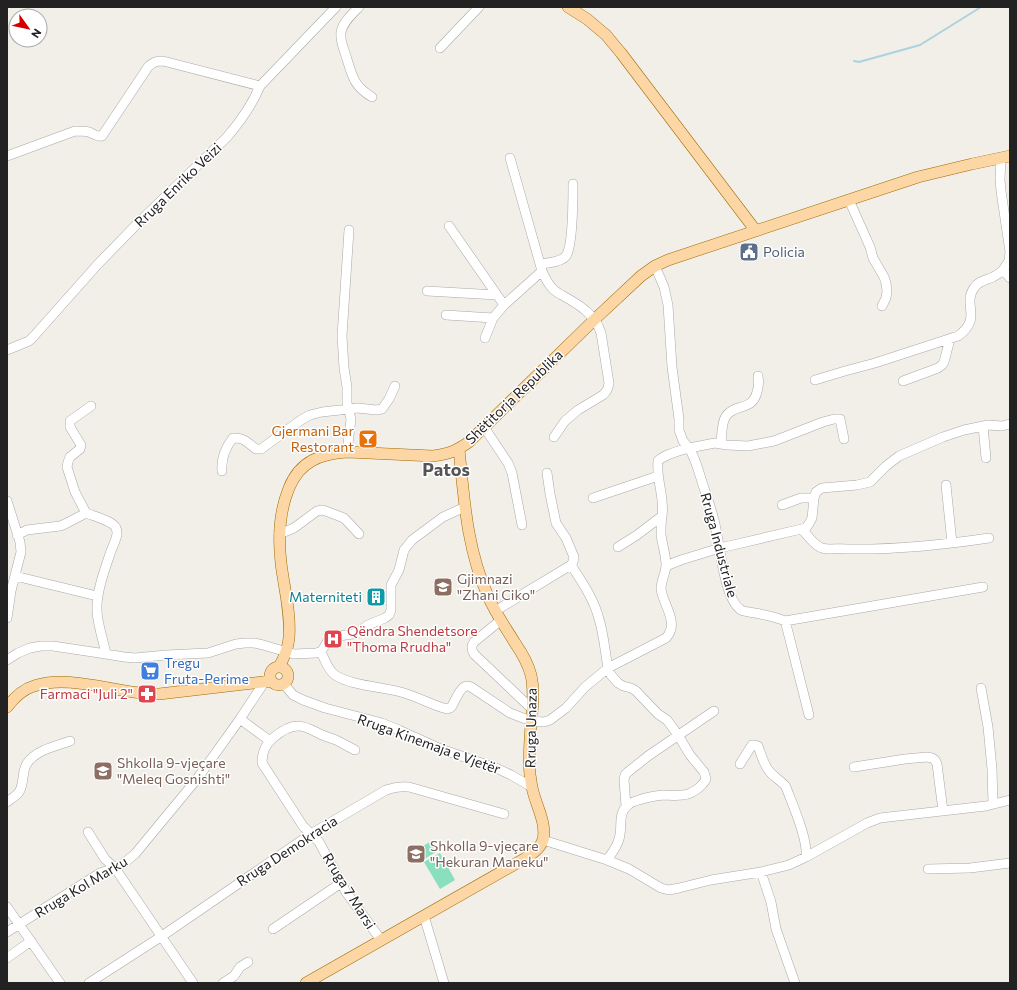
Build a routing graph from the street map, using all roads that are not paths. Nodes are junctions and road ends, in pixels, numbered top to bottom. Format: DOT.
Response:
graph roads {
  1 [pos="336,7"];
  2 [pos="359,7"];
  3 [pos="479,7"];
  4 [pos="568,7"];
  5 [pos="440,48"];
  6 [pos="260,86"];
  7 [pos="372,97"];
  8 [pos="7,156"];
  9 [pos="1005,157"];
  10 [pos="510,158"];
  11 [pos="573,184"];
  12 [pos="849,200"];
  13 [pos="449,226"];
  14 [pos="349,230"];
  15 [pos="756,231"];
  16 [pos="655,266"];
  17 [pos="541,268"];
  18 [pos="1003,270"];
  19 [pos="1010,278"];
  20 [pos="427,291"];
  21 [pos="497,295"];
  22 [pos="504,305"];
  23 [pos="882,306"];
  24 [pos="446,315"];
  25 [pos="493,318"];
  26 [pos="595,319"];
  27 [pos="485,338"];
  28 [pos="950,339"];
  29 [pos="7,350"];
  30 [pos="758,376"];
  31 [pos="815,380"];
  32 [pos="903,381"];
  33 [pos="395,386"];
  34 [pos="91,406"];
  35 [pos="348,408"];
  36 [pos="1010,424"];
  37 [pos="983,426"];
  38 [pos="484,427"];
  39 [pos="554,437"];
  40 [pos="844,439"];
  41 [pos="722,444"];
  42 [pos="689,448"];
  43 [pos="459,449"];
  44 [pos="347,452"];
  45 [pos="986,458"];
  46 [pos="222,471"];
  47 [pos="547,473"];
  48 [pos="658,476"];
  49 [pos="946,485"];
  50 [pos="593,498"];
  51 [pos="814,498"];
  52 [pos="7,501"];
  53 [pos="782,505"];
  54 [pos="465,507"];
  55 [pos="86,513"];
  56 [pos="662,516"];
  57 [pos="522,525"];
  58 [pos="802,530"];
  59 [pos="279,534"];
  60 [pos="359,534"];
  61 [pos="18,535"];
  62 [pos="989,538"];
  63 [pos="952,544"];
  64 [pos="618,547"];
  65 [pos="720,548"];
  66 [pos="571,565"];
  67 [pos="666,566"];
  68 [pos="15,576"];
  69 [pos="983,587"];
  70 [pos="98,596"];
  71 [pos="498,616"];
  72 [pos="7,618"];
  73 [pos="785,621"];
  74 [pos="286,652"];
  75 [pos="321,652"];
  76 [pos="106,654"];
  77 [pos="7,660"];
  78 [pos="280,667"];
  79 [pos="608,668"];
  80 [pos="268,681"];
  81 [pos="284,684"];
  82 [pos="981,688"];
  83 [pos="7,707"];
  84 [pos="532,708"];
  85 [pos="714,711"];
  86 [pos="809,715"];
  87 [pos="240,720"];
  88 [pos="531,721"];
  89 [pos="678,735"];
  90 [pos="70,741"];
  91 [pos="270,741"];
  92 [pos="355,750"];
  93 [pos="740,764"];
  94 [pos="854,768"];
  95 [pos="532,787"];
  96 [pos="1010,800"];
  97 [pos="7,802"];
  98 [pos="993,804"];
  99 [pos="626,806"];
  100 [pos="943,811"];
  101 [pos="504,814"];
  102 [pos="88,832"];
  103 [pos="311,834"];
  104 [pos="542,840"];
  105 [pos="806,857"];
  106 [pos="607,860"];
  107 [pos="1010,863"];
  108 [pos="115,868"];
  109 [pos="928,869"];
  110 [pos="761,872"];
  111 [pos="341,883"];
  112 [pos="7,907"];
  113 [pos="424,916"];
  114 [pos="19,924"];
  115 [pos="273,929"];
  116 [pos="7,932"];
  117 [pos="162,936"];
  118 [pos="381,940"];
  119 [pos="31,941"];
  120 [pos="7,958"];
  121 [pos="248,962"];
  122 [pos="60,983"];
  123 [pos="89,983"];
  124 [pos="193,983"];
  125 [pos="223,983"];
  126 [pos="306,983"];
  127 [pos="444,983"];
  128 [pos="795,983"];
  1 -- 6 [label="street, Rruga Enriko Veizi"];
  2 -- 7 [label="street"];
  3 -- 5 [label="street"];
  4 -- 15 [label="main road"];
  6 -- 8 [label="street"];
  6 -- 29 [label="street, Rruga Enriko Veizi"];
  9 -- 12 [label="main road, Shëtitorja Republika"];
  9 -- 18 [label="street"];
  10 -- 17 [label="street"];
  11 -- 17 [label="street"];
  12 -- 15 [label="main road, Shëtitorja Republika"];
  12 -- 23 [label="street"];
  13 -- 21 [label="street"];
  14 -- 35 [label="street"];
  15 -- 16 [label="main road, Shëtitorja Republika"];
  16 -- 26 [label="main road, Shëtitorja Republika"];
  16 -- 42 [label="street, Rruga Industriale"];
  17 -- 22 [label="street"];
  17 -- 26 [label="street"];
  18 -- 19 [label="street"];
  18 -- 28 [label="street"];
  20 -- 21 [label="street"];
  21 -- 22 [label="street"];
  22 -- 25 [label="street"];
  24 -- 25 [label="street"];
  25 -- 27 [label="street"];
  26 -- 38 [label="main road, Shëtitorja Republika"];
  26 -- 39 [label="street"];
  28 -- 31 [label="street"];
  28 -- 32 [label="street"];
  30 -- 41 [label="street"];
  33 -- 35 [label="street"];
  34 -- 55 [label="street"];
  35 -- 44 [label="street"];
  35 -- 46 [label="street"];
  36 -- 37 [label="street"];
  37 -- 45 [label="street"];
  37 -- 51 [label="street"];
  38 -- 43 [label="main road, Shëtitorja Republika"];
  38 -- 57 [label="street"];
  40 -- 41 [label="street"];
  41 -- 42 [label="street"];
  42 -- 48 [label="street"];
  42 -- 65 [label="street, Rruga Industriale"];
  43 -- 44 [label="main road, Shëtitorja Republika"];
  43 -- 54 [label="main road, Rruga Unaza"];
  44 -- 59 [label="main road, Shëtitorja Republika"];
  47 -- 66 [label="street"];
  48 -- 50 [label="street"];
  48 -- 56 [label="street"];
  49 -- 63 [label="street"];
  51 -- 53 [label="street"];
  51 -- 58 [label="street"];
  52 -- 61 [label="street"];
  54 -- 71 [label="main road, Rruga Unaza"];
  54 -- 75 [label="street"];
  55 -- 61 [label="street"];
  55 -- 70 [label="street"];
  56 -- 64 [label="street"];
  56 -- 67 [label="street"];
  58 -- 63 [label="street"];
  58 -- 65 [label="street"];
  59 -- 60 [label="street"];
  59 -- 74 [label="main road, Shëtitorja Republika"];
  61 -- 68 [label="street"];
  62 -- 63 [label="street"];
  65 -- 67 [label="street"];
  65 -- 73 [label="street, Rruga Industriale"];
  66 -- 71 [label="street"];
  66 -- 79 [label="street"];
  67 -- 79 [label="street"];
  68 -- 70 [label="street"];
  68 -- 72 [label="street"];
  69 -- 73 [label="street, Rruga Industriale"];
  70 -- 76 [label="street"];
  71 -- 84 [label="main road, Rruga Unaza"];
  71 -- 84 [label="street"];
  73 -- 86 [label="street"];
  74 -- 75 [label="street"];
  74 -- 76 [label="street"];
  74 -- 78 [label="main road, Shëtitorja Republika"];
  75 -- 88 [label="street"];
  76 -- 77 [label="street"];
  78 -- 80 [label="main road"];
  78 -- 81 [label="main road"];
  79 -- 88 [label="street"];
  79 -- 89 [label="street"];
  80 -- 81 [label="main road"];
  80 -- 83 [label="main road"];
  80 -- 87 [label="street, Rruga Kol Marku"];
  81 -- 95 [label="street, Rruga Kinemaja e Vjetër"];
  82 -- 98 [label="street"];
  84 -- 88 [label="main road, Rruga Unaza"];
  85 -- 89 [label="street"];
  87 -- 91 [label="street"];
  87 -- 108 [label="street, Rruga Kol Marku"];
  88 -- 95 [label="main road, Rruga Unaza"];
  89 -- 99 [label="street"];
  89 -- 99 [label="street"];
  90 -- 97 [label="street"];
  91 -- 92 [label="street, Rruga 7 Marsi"];
  91 -- 103 [label="street, Rruga 7 Marsi"];
  93 -- 105 [label="street"];
  94 -- 100 [label="street"];
  95 -- 104 [label="main road, Rruga Unaza"];
  96 -- 98 [label="street"];
  98 -- 100 [label="street"];
  99 -- 106 [label="street"];
  100 -- 105 [label="street"];
  101 -- 103 [label="street, Rruga Demokracia"];
  102 -- 108 [label="street"];
  103 -- 111 [label="street, Rruga 7 Marsi"];
  103 -- 117 [label="street, Rruga Demokracia"];
  104 -- 106 [label="street"];
  104 -- 113 [label="main road"];
  105 -- 110 [label="street"];
  106 -- 110 [label="street"];
  107 -- 109 [label="street"];
  108 -- 114 [label="street, Rruga Kol Marku"];
  108 -- 117 [label="street"];
  110 -- 128 [label="street"];
  111 -- 115 [label="street"];
  111 -- 118 [label="street, Rruga 7 Marsi"];
  112 -- 114 [label="street"];
  113 -- 118 [label="main road"];
  113 -- 127 [label="street"];
  114 -- 116 [label="street, Rruga Kol Marku"];
  114 -- 119 [label="street"];
  117 -- 123 [label="street, Rruga Demokracia"];
  117 -- 124 [label="street"];
  118 -- 126 [label="main road"];
  119 -- 120 [label="street"];
  119 -- 122 [label="street"];
  121 -- 125 [label="street"];
}
